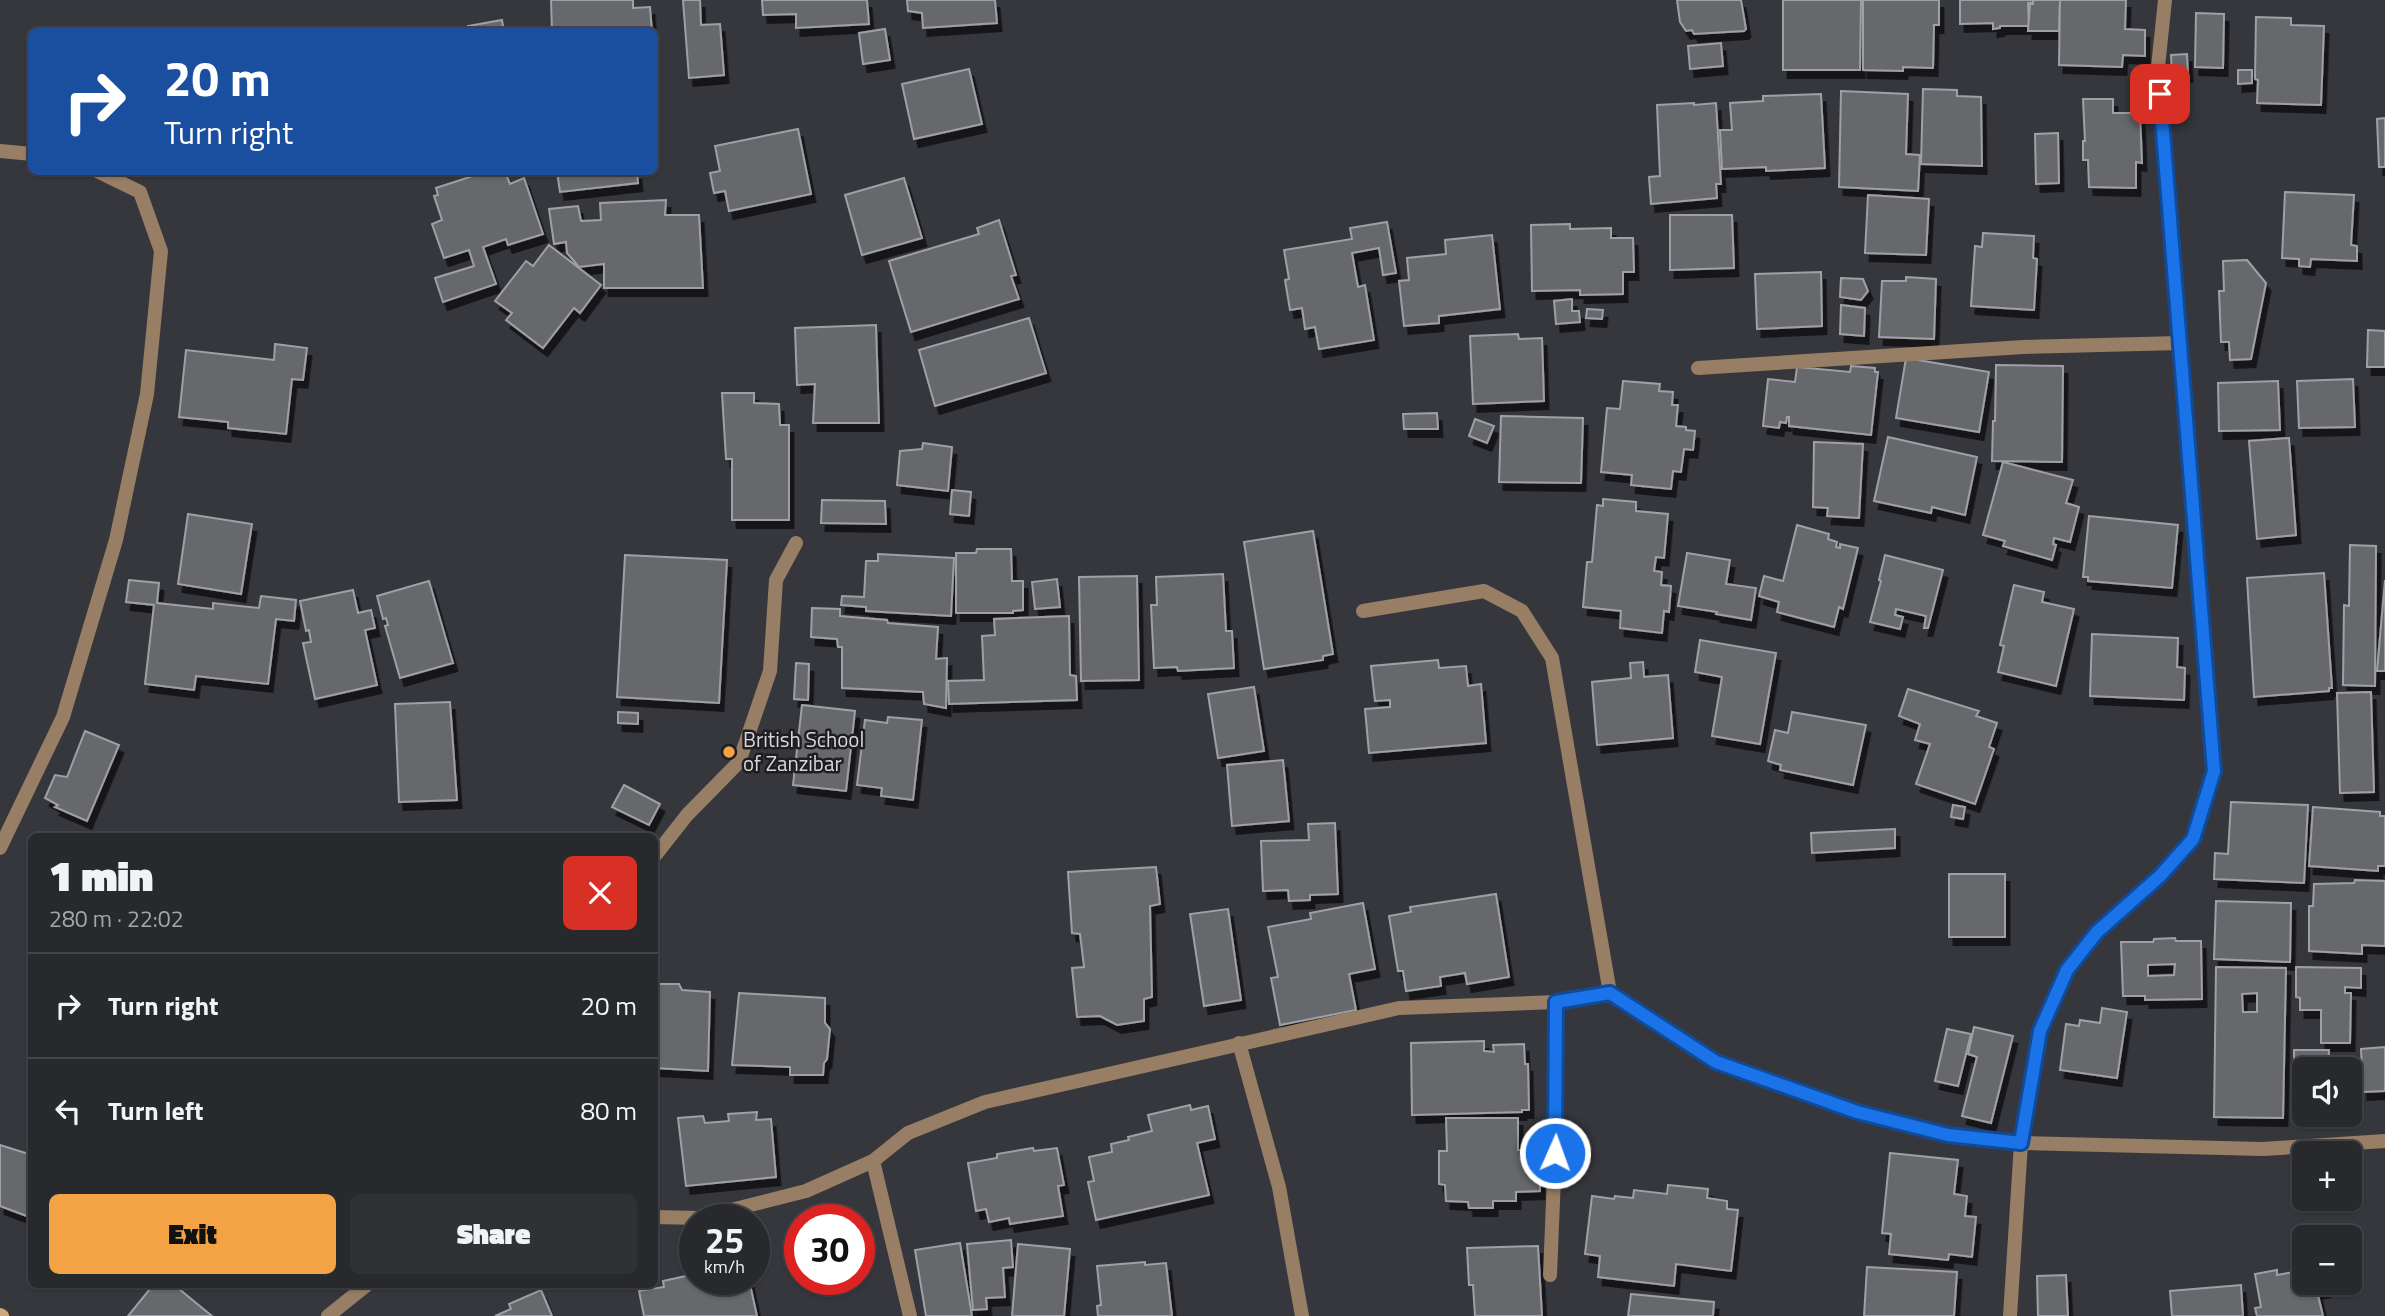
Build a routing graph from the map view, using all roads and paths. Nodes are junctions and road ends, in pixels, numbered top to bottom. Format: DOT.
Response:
graph roads {
  1 [pos="2165,0"];
  2 [pos="0,151"];
  3 [pos="28,154"];
  4 [pos="105,175"];
  5 [pos="2180,343"];
  6 [pos="1698,368"];
  7 [pos="796,543"];
  8 [pos="1363,611"];
  9 [pos="0,848"];
  10 [pos="658,852"];
  11 [pos="1610,993"];
  12 [pos="1556,1002"];
  13 [pos="1239,1043"];
  14 [pos="2385,1141"];
  15 [pos="2021,1143"];
  16 [pos="873,1161"];
  17 [pos="658,1217"];
  18 [pos="1550,1275"];
  19 [pos="364,1288"];
  20 [pos="328,1316"];
  21 [pos="910,1316"];
  22 [pos="1302,1316"];
  23 [pos="2010,1316"];
  1 -- 5 [label="street"];
  2 -- 3 [label="street"];
  4 -- 9 [label="street"];
  5 -- 6 [label="street"];
  5 -- 15 [label="street"];
  7 -- 10 [label="street"];
  8 -- 11 [label="street"];
  11 -- 12 [label="street"];
  11 -- 15 [label="street"];
  12 -- 13 [label="street"];
  12 -- 18 [label="street"];
  13 -- 16 [label="street"];
  13 -- 22 [label="street"];
  14 -- 15 [label="street"];
  15 -- 23 [label="street"];
  16 -- 17 [label="street"];
  16 -- 21 [label="street"];
  19 -- 20 [label="street"];
}
